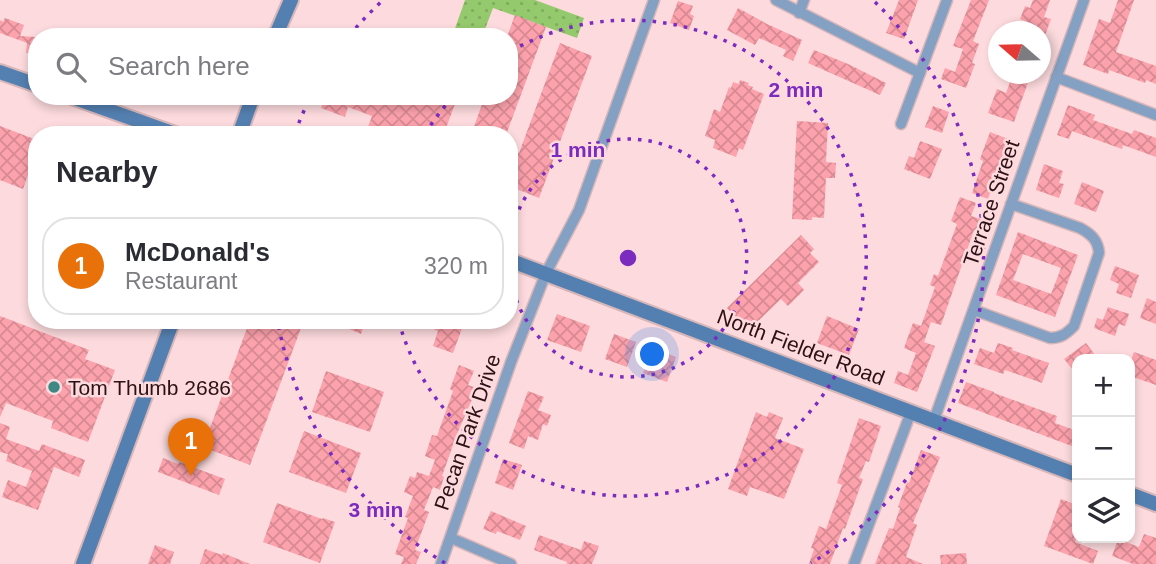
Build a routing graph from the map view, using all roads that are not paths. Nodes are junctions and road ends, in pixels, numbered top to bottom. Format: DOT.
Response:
graph roads {
  1 [pos="290,0"];
  2 [pos="654,0"];
  3 [pos="776,0"];
  4 [pos="804,0"];
  5 [pos="947,0"];
  6 [pos="1084,0"];
  7 [pos="799,13"];
  8 [pos="279,28"];
  9 [pos="0,72"];
  10 [pos="920,73"];
  11 [pos="1056,78"];
  12 [pos="28,82"];
  13 [pos="94,105"];
  14 [pos="250,105"];
  15 [pos="1156,116"];
  16 [pos="901,124"];
  17 [pos="153,126"];
  18 [pos="242,126"];
  19 [pos="1011,204"];
  20 [pos="518,264"];
  21 [pos="545,274"];
  22 [pos="974,310"];
  23 [pos="170,329"];
  24 [pos="911,412"];
  25 [pos="934,420"];
  26 [pos="1072,473"];
  27 [pos="1135,496"];
  28 [pos="1156,504"];
  29 [pos="450,538"];
  30 [pos="83,564"];
  31 [pos="441,564"];
  32 [pos="511,564"];
  33 [pos="854,564"];
  1 -- 8 [label="main road"];
  2 -- 21 [label="street, Pecan Park Drive"];
  3 -- 7 [label="street"];
  4 -- 7 [label="street"];
  5 -- 10 [label="street"];
  6 -- 11 [label="street, Terrace Street"];
  7 -- 10 [label="street"];
  9 -- 12 [label="main road"];
  10 -- 16 [label="street"];
  11 -- 15 [label="street"];
  11 -- 19 [label="street, Terrace Street"];
  13 -- 17 [label="main road"];
  14 -- 18 [label="main road"];
  19 -- 22 [label="street, Terrace Street"];
  19 -- 22 [label="street"];
  20 -- 21 [label="main road, North Fielder Road"];
  21 -- 24 [label="main road, North Fielder Road"];
  21 -- 29 [label="street, Pecan Park Drive"];
  22 -- 25 [label="street, Terrace Street"];
  23 -- 30 [label="main road"];
  24 -- 25 [label="main road, North Fielder Road"];
  24 -- 33 [label="street"];
  25 -- 26 [label="main road, North Fielder Road"];
  27 -- 28 [label="main road"];
  29 -- 31 [label="street, Pecan Park Drive"];
  29 -- 32 [label="street"];
}
